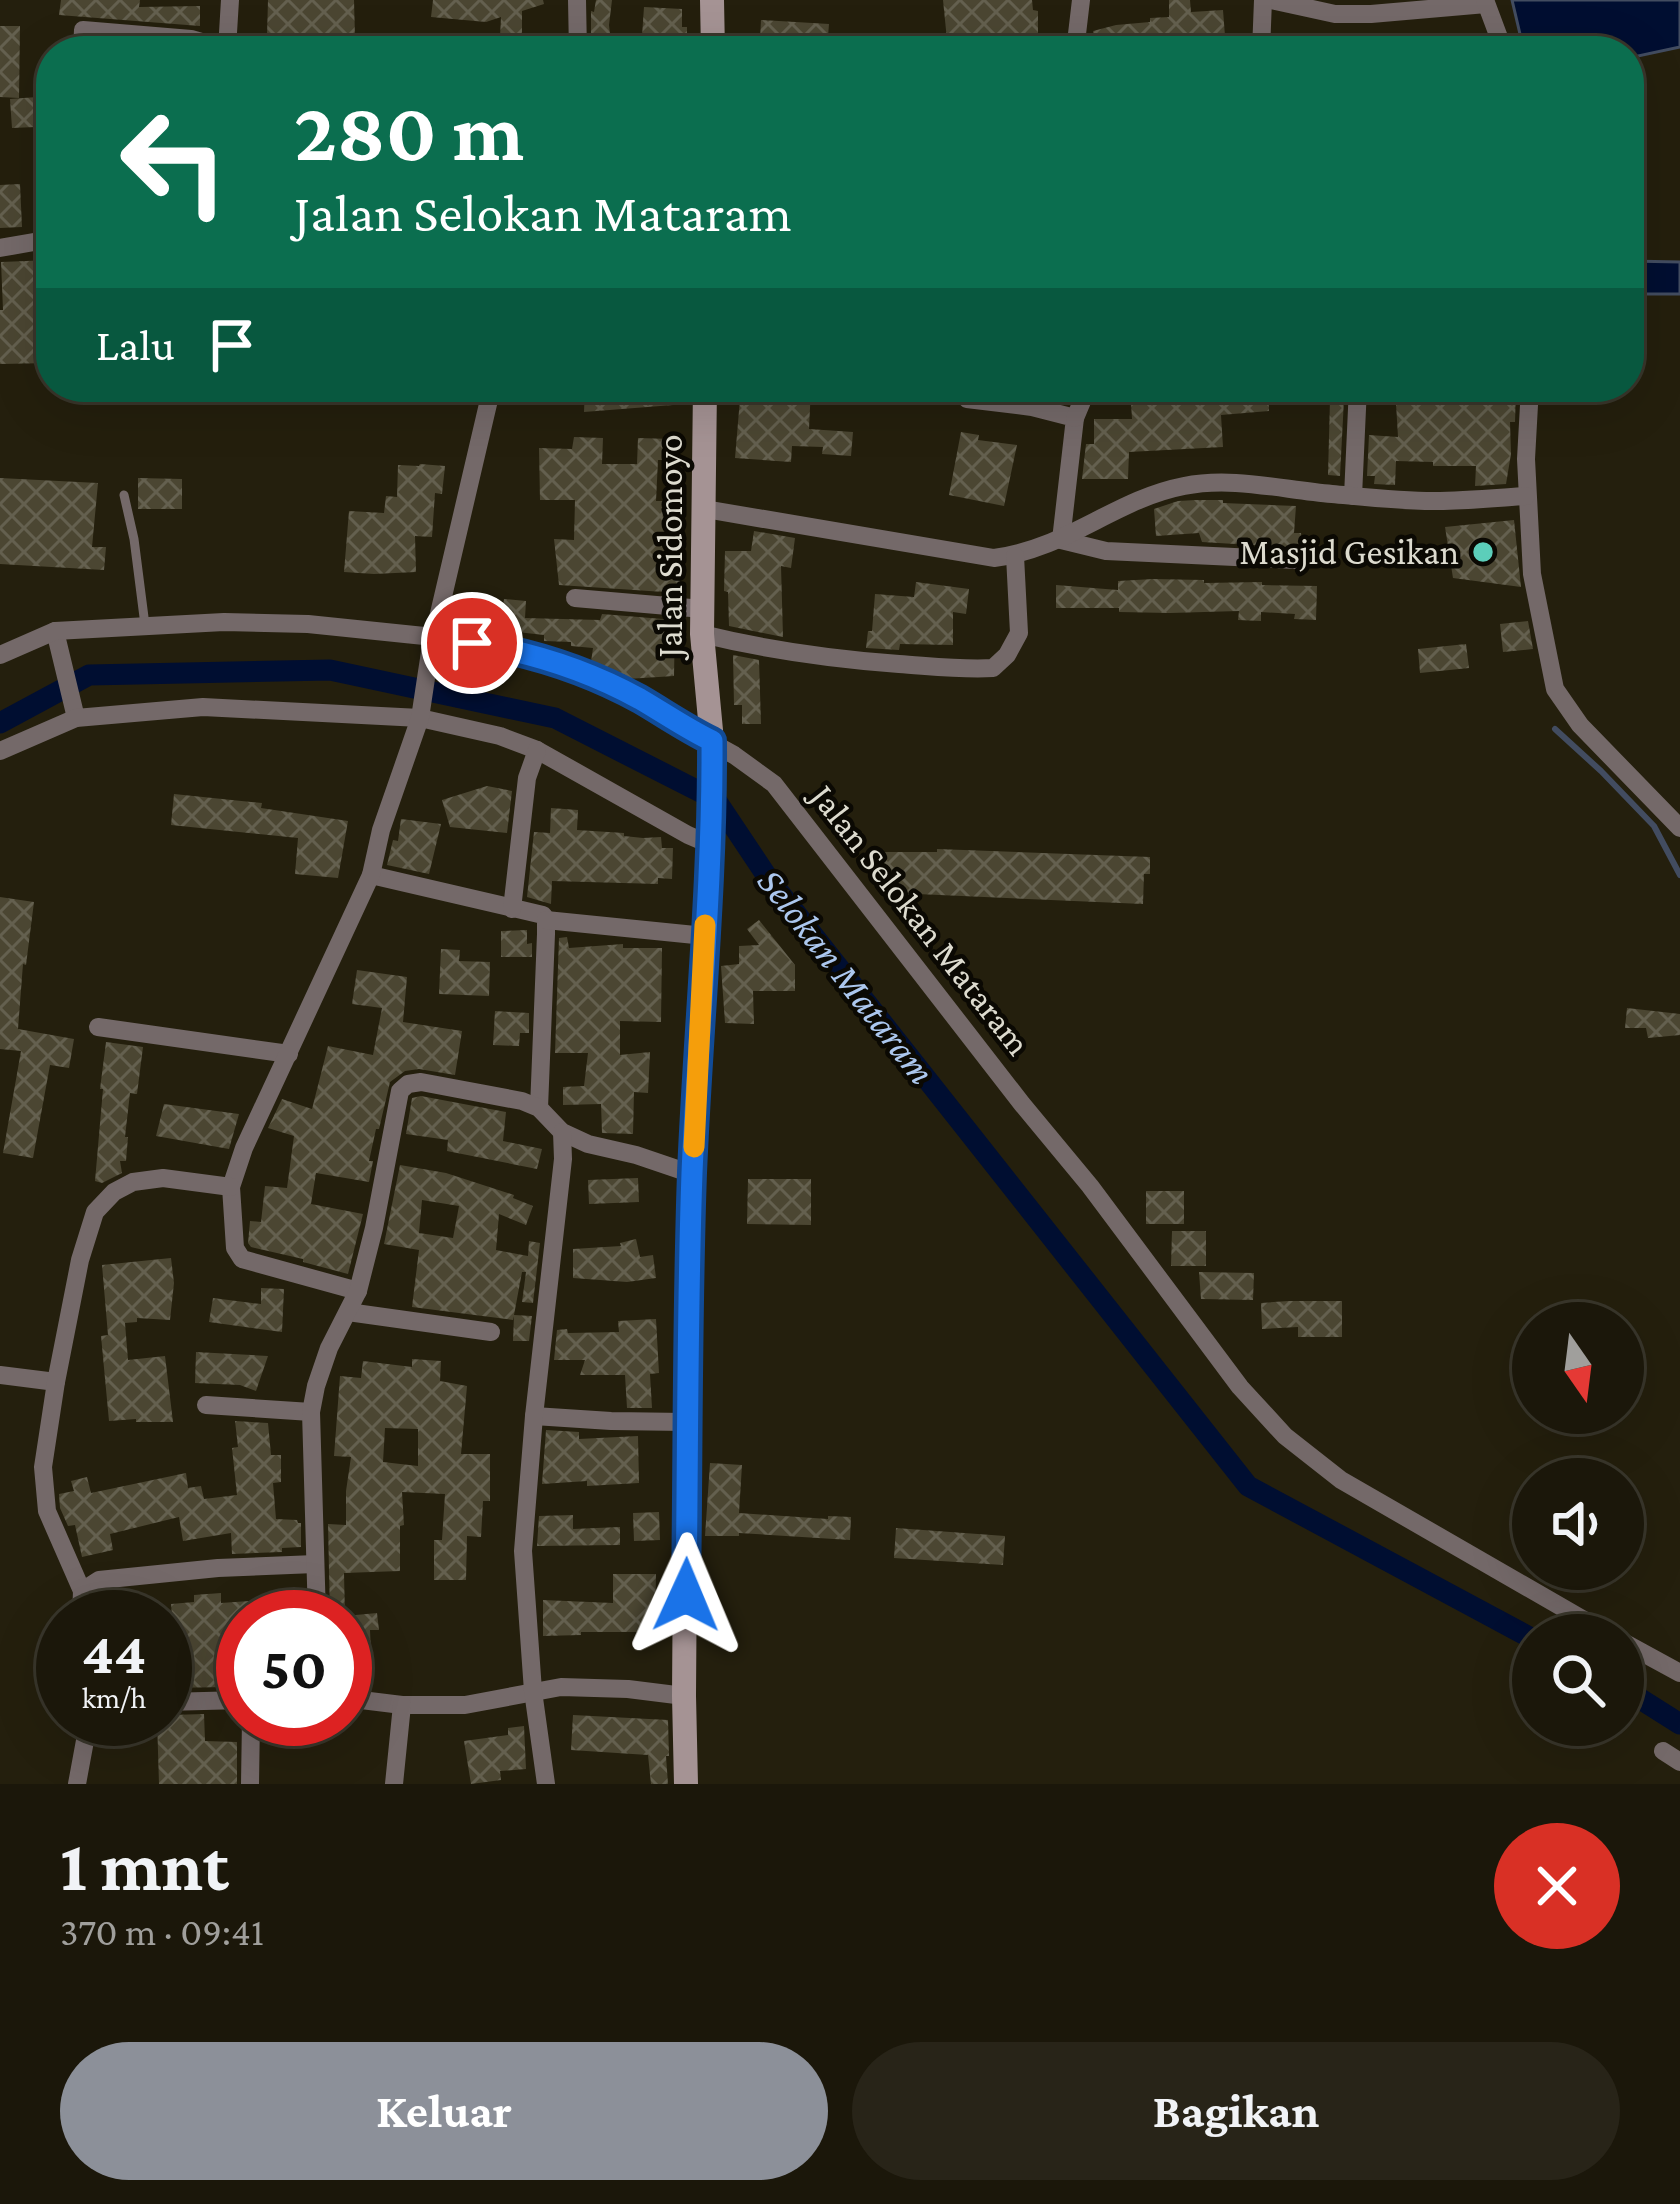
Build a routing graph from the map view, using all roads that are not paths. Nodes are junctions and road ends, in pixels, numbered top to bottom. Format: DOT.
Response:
graph roads {
  1 [pos="230,0"];
  2 [pos="578,0"];
  3 [pos="712,0"];
  4 [pos="1081,0"];
  5 [pos="1267,0"];
  6 [pos="1485,2"];
  7 [pos="83,36"];
  8 [pos="154,36"];
  9 [pos="230,36"];
  10 [pos="578,36"];
  11 [pos="713,36"];
  12 [pos="1077,36"];
  13 [pos="1263,36"];
  14 [pos="1498,36"];
  15 [pos="36,242"];
  16 [pos="0,248"];
  17 [pos="489,402"];
  18 [pos="706,402"];
  19 [pos="992,402"];
  20 [pos="1082,402"];
  21 [pos="1357,402"];
  22 [pos="1529,402"];
  23 [pos="1076,418"];
  24 [pos="124,496"];
  25 [pos="1353,496"];
  26 [pos="1526,496"];
  27 [pos="705,509"];
  28 [pos="1061,540"];
  29 [pos="1015,556"];
  30 [pos="1296,560"];
  31 [pos="575,598"];
  32 [pos="703,621"];
  33 [pos="146,625"];
  34 [pos="56,638"];
  35 [pos="432,644"];
  36 [pos="0,656"];
  37 [pos="76,718"];
  38 [pos="420,718"];
  39 [pos="712,741"];
  40 [pos="536,750"];
  41 [pos="0,751"];
  42 [pos="1680,828"];
  43 [pos="709,844"];
  44 [pos="371,875"];
  45 [pos="512,909"];
  46 [pos="546,920"];
  47 [pos="704,936"];
  48 [pos="98,1027"];
  49 [pos="289,1054"];
  50 [pos="539,1108"];
  51 [pos="562,1132"];
  52 [pos="692,1174"];
  53 [pos="231,1187"];
  54 [pos="358,1291"];
  55 [pos="348,1312"];
  56 [pos="491,1332"];
  57 [pos="0,1375"];
  58 [pos="56,1382"];
  59 [pos="206,1406"];
  60 [pos="311,1412"];
  61 [pos="534,1416"];
  62 [pos="686,1422"];
  63 [pos="315,1564"];
  64 [pos="82,1590"];
  65 [pos="84,1590"];
  66 [pos="316,1590"];
  67 [pos="1574,1614"];
  68 [pos="1644,1653"];
  69 [pos="1680,1673"];
  70 [pos="533,1691"];
  71 [pos="684,1696"];
  72 [pos="372,1701"];
  73 [pos="402,1705"];
  74 [pos="83,1746"];
  75 [pos="251,1746"];
  76 [pos="76,1784"];
  77 [pos="250,1784"];
  78 [pos="394,1784"];
  79 [pos="546,1784"];
  80 [pos="686,1784"];
  1 -- 9 [label="street"];
  2 -- 10 [label="street"];
  3 -- 11 [label="main road"];
  4 -- 12 [label="street"];
  5 -- 6 [label="street"];
  5 -- 13 [label="street"];
  6 -- 14 [label="street"];
  7 -- 8 [label="street"];
  15 -- 16 [label="street"];
  17 -- 35 [label="street"];
  18 -- 27 [label="main road, Jalan Sidomoyo"];
  19 -- 23 [label="street"];
  20 -- 23 [label="street"];
  21 -- 25 [label="street"];
  22 -- 26 [label="street"];
  23 -- 28 [label="street"];
  24 -- 33 [label="lane"];
  25 -- 26 [label="street"];
  25 -- 28 [label="street"];
  26 -- 42 [label="street"];
  27 -- 29 [label="street"];
  27 -- 32 [label="main road, Jalan Sidomoyo"];
  28 -- 29 [label="street"];
  28 -- 30 [label="street"];
  29 -- 32 [label="street"];
  31 -- 32 [label="street"];
  32 -- 39 [label="main road, Jalan Sidomoyo"];
  33 -- 34 [label="street, Jalan Selokan Mataram"];
  33 -- 35 [label="street, Jalan Selokan Mataram"];
  34 -- 36 [label="street, Jalan Selokan Mataram"];
  34 -- 37 [label="street"];
  35 -- 38 [label="street"];
  35 -- 39 [label="street, Jalan Selokan Mataram"];
  37 -- 38 [label="street"];
  37 -- 41 [label="street"];
  38 -- 40 [label="street"];
  38 -- 44 [label="street"];
  39 -- 43 [label="main road, Jalan Sidomoyo"];
  39 -- 67 [label="street, Jalan Selokan Mataram"];
  40 -- 43 [label="street"];
  40 -- 45 [label="street"];
  43 -- 47 [label="main road, Jalan Sidomoyo"];
  44 -- 45 [label="street"];
  44 -- 49 [label="street"];
  45 -- 46 [label="street"];
  46 -- 47 [label="street"];
  46 -- 50 [label="street"];
  47 -- 52 [label="main road, Jalan Sidomoyo"];
  48 -- 49 [label="street"];
  49 -- 53 [label="street"];
  50 -- 51 [label="street"];
  50 -- 54 [label="street"];
  51 -- 52 [label="street"];
  51 -- 61 [label="street"];
  52 -- 62 [label="main road, Jalan Sidomoyo"];
  53 -- 54 [label="street"];
  53 -- 58 [label="street"];
  54 -- 55 [label="street"];
  55 -- 56 [label="street"];
  55 -- 60 [label="street"];
  57 -- 58 [label="street"];
  58 -- 64 [label="street"];
  59 -- 60 [label="street"];
  60 -- 63 [label="street"];
  61 -- 62 [label="street"];
  61 -- 70 [label="street"];
  62 -- 71 [label="main road, Jalan Sidomoyo"];
  63 -- 65 [label="street"];
  63 -- 66 [label="street"];
  68 -- 69 [label="street"];
  70 -- 71 [label="street"];
  70 -- 73 [label="street"];
  70 -- 79 [label="street"];
  71 -- 80 [label="main road, Jalan Sidomoyo"];
  72 -- 73 [label="street"];
  73 -- 78 [label="street"];
  74 -- 76 [label="street"];
  75 -- 77 [label="street"];
}
